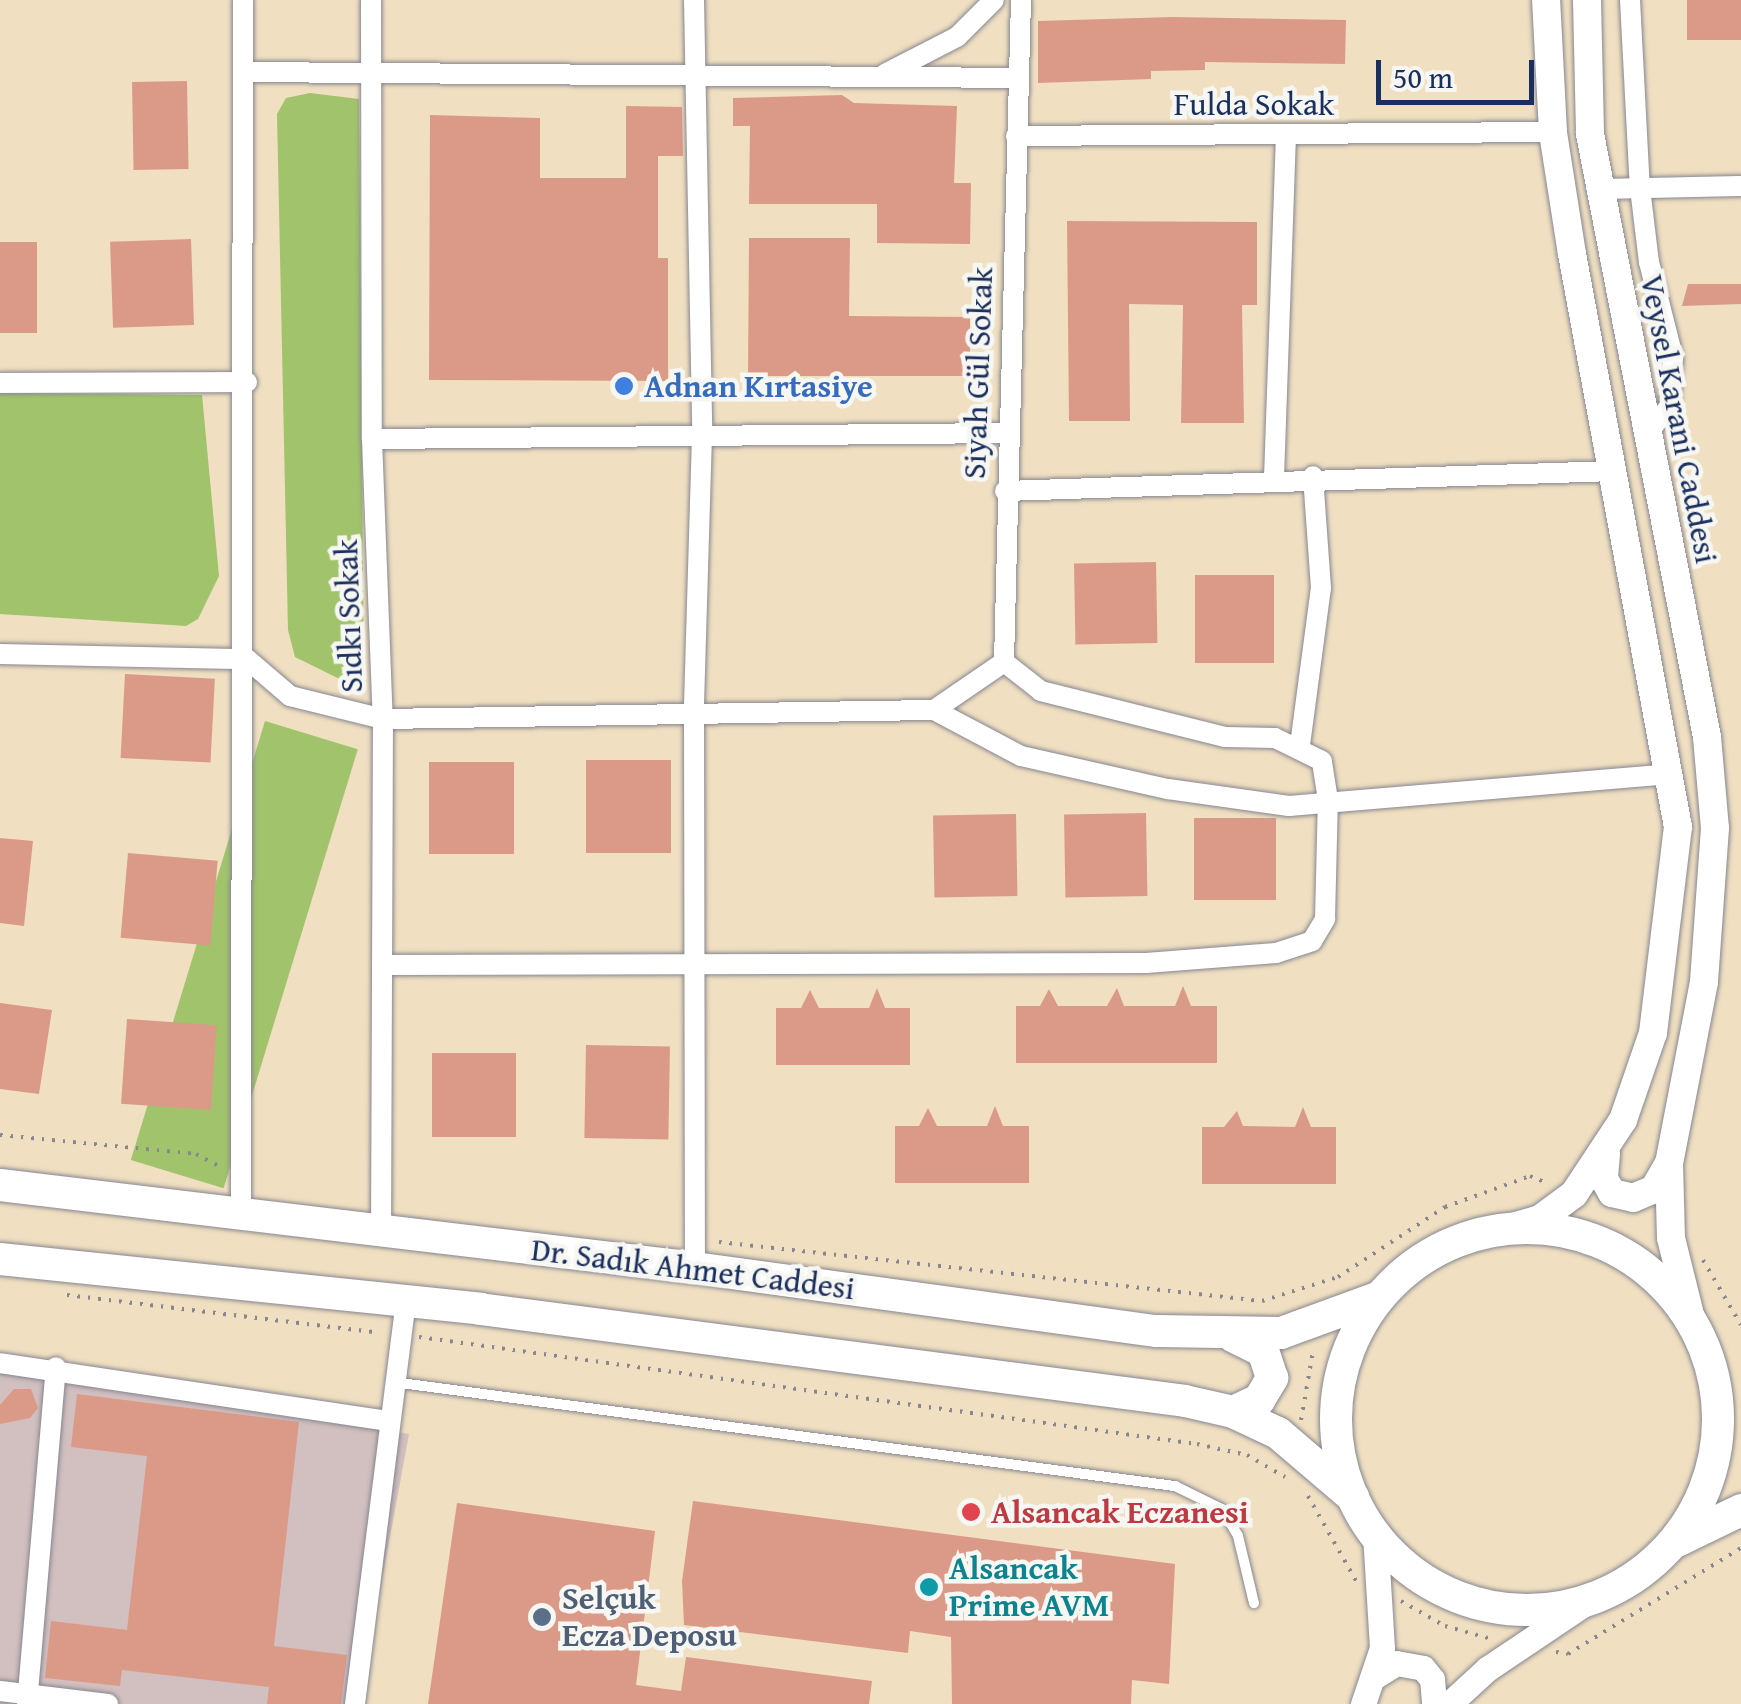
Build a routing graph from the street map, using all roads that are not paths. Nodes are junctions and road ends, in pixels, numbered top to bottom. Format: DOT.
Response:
graph roads {
  1 [pos="243,0"];
  2 [pos="370,0"];
  3 [pos="694,0"];
  4 [pos="994,0"];
  5 [pos="1021,0"];
  6 [pos="1546,0"];
  7 [pos="1587,0"];
  8 [pos="1630,0"];
  9 [pos="244,72"];
  10 [pos="374,73"];
  11 [pos="696,75"];
  12 [pos="880,77"];
  13 [pos="1018,78"];
  14 [pos="1553,132"];
  15 [pos="1286,134"];
  16 [pos="1016,136"];
  17 [pos="1741,186"];
  18 [pos="1640,188"];
  19 [pos="1600,189"];
  20 [pos="0,382"];
  21 [pos="247,382"];
  22 [pos="1006,432"];
  23 [pos="702,435"];
  24 [pos="1646,435"];
  25 [pos="372,438"];
  26 [pos="1614,470"];
  27 [pos="1313,476"];
  28 [pos="1274,478"];
  29 [pos="1005,491"];
  30 [pos="0,654"];
  31 [pos="247,659"];
  32 [pos="1004,662"];
  33 [pos="934,710"];
  34 [pos="694,711"];
  35 [pos="383,719"];
  36 [pos="1300,745"];
  37 [pos="1670,774"];
  38 [pos="1328,800"];
  39 [pos="382,965"];
  40 [pos="698,968"];
  41 [pos="1606,1154"];
  42 [pos="1669,1163"];
  43 [pos="0,1185"];
  44 [pos="241,1214"];
  45 [pos="381,1230"];
  46 [pos="1502,1230"];
  47 [pos="694,1254"];
  48 [pos="0,1258"];
  49 [pos="1380,1297"];
  50 [pos="406,1301"];
  51 [pos="1692,1323"];
  52 [pos="1234,1338"];
  53 [pos="0,1363"];
  54 [pos="56,1368"];
  55 [pos="1741,1372"];
  56 [pos="392,1382"];
  57 [pos="1233,1412"];
  58 [pos="386,1421"];
  59 [pos="1353,1497"];
  60 [pos="1741,1510"];
  61 [pos="1375,1533"];
  62 [pos="1669,1546"];
  63 [pos="1594,1597"];
  64 [pos="1254,1603"];
  65 [pos="1374,1678"];
  66 [pos="0,1691"];
  67 [pos="28,1699"];
  68 [pos="108,1704"];
  69 [pos="354,1704"];
  70 [pos="1363,1704"];
  71 [pos="1434,1704"];
  72 [pos="1449,1704"];
  1 -- 9 [label="street"];
  2 -- 10 [label="street, Sıdkı Sokak"];
  3 -- 11 [label="street"];
  4 -- 12 [label="street"];
  5 -- 13 [label="street, Siyah Gül Sokak"];
  6 -- 14 [label="main road"];
  7 -- 19 [label="main road, Veysel Karani Caddesi"];
  8 -- 18 [label="street"];
  9 -- 10 [label="street"];
  9 -- 21 [label="street"];
  10 -- 11 [label="street"];
  10 -- 25 [label="street, Sıdkı Sokak"];
  11 -- 12 [label="street"];
  11 -- 23 [label="street"];
  12 -- 13 [label="street"];
  13 -- 16 [label="street, Siyah Gül Sokak"];
  14 -- 15 [label="street, Fulda Sokak"];
  14 -- 26 [label="main road"];
  15 -- 16 [label="street, Fulda Sokak"];
  15 -- 28 [label="street"];
  16 -- 22 [label="street, Siyah Gül Sokak"];
  17 -- 18 [label="street"];
  18 -- 19 [label="street"];
  18 -- 24 [label="street"];
  19 -- 24 [label="main road, Veysel Karani Caddesi"];
  20 -- 21 [label="street"];
  21 -- 31 [label="street"];
  22 -- 23 [label="street"];
  22 -- 29 [label="street, Siyah Gül Sokak"];
  23 -- 25 [label="street"];
  23 -- 34 [label="street"];
  24 -- 42 [label="main road, Veysel Karani Caddesi"];
  25 -- 35 [label="street, Sıdkı Sokak"];
  26 -- 27 [label="street"];
  26 -- 37 [label="main road"];
  27 -- 28 [label="street"];
  27 -- 36 [label="street"];
  28 -- 29 [label="street"];
  29 -- 32 [label="street, Siyah Gül Sokak"];
  30 -- 31 [label="street"];
  31 -- 35 [label="street"];
  31 -- 44 [label="street"];
  32 -- 33 [label="street"];
  32 -- 36 [label="street"];
  33 -- 34 [label="street"];
  33 -- 38 [label="street"];
  34 -- 35 [label="street"];
  34 -- 40 [label="street"];
  35 -- 39 [label="street, Sıdkı Sokak"];
  36 -- 38 [label="street"];
  37 -- 38 [label="street"];
  37 -- 41 [label="main road"];
  38 -- 40 [label="street"];
  39 -- 40 [label="street"];
  39 -- 45 [label="street, Sıdkı Sokak"];
  40 -- 47 [label="street"];
  41 -- 42 [label="main road"];
  41 -- 46 [label="main road"];
  42 -- 51 [label="main road, Veysel Karani Caddesi"];
  43 -- 44 [label="main road, Dr. Sadık Ahmet Caddesi"];
  44 -- 45 [label="main road, Dr. Sadık Ahmet Caddesi"];
  45 -- 47 [label="main road, Dr. Sadık Ahmet Caddesi"];
  46 -- 49 [label="main road"];
  46 -- 51 [label="main road"];
  47 -- 52 [label="main road, Dr. Sadık Ahmet Caddesi"];
  48 -- 50 [label="main road, Dr. Sadık Ahmet Caddesi"];
  49 -- 52 [label="main road, Dr. Sadık Ahmet Caddesi"];
  49 -- 59 [label="main road"];
  50 -- 56 [label="street"];
  50 -- 57 [label="main road, Dr. Sadık Ahmet Caddesi"];
  51 -- 55 [label="main road"];
  51 -- 62 [label="main road"];
  52 -- 57 [label="main road"];
  53 -- 54 [label="street"];
  54 -- 58 [label="street"];
  54 -- 67 [label="street"];
  56 -- 58 [label="street"];
  56 -- 64 [label="lane"];
  57 -- 59 [label="main road, Dr. Sadık Ahmet Caddesi"];
  58 -- 69 [label="street"];
  59 -- 61 [label="main road"];
  60 -- 62 [label="main road"];
  61 -- 63 [label="main road"];
  61 -- 65 [label="street"];
  62 -- 63 [label="main road"];
  63 -- 72 [label="street"];
  65 -- 70 [label="street"];
  65 -- 71 [label="street"];
  66 -- 67 [label="street"];
  67 -- 68 [label="street"];
}
